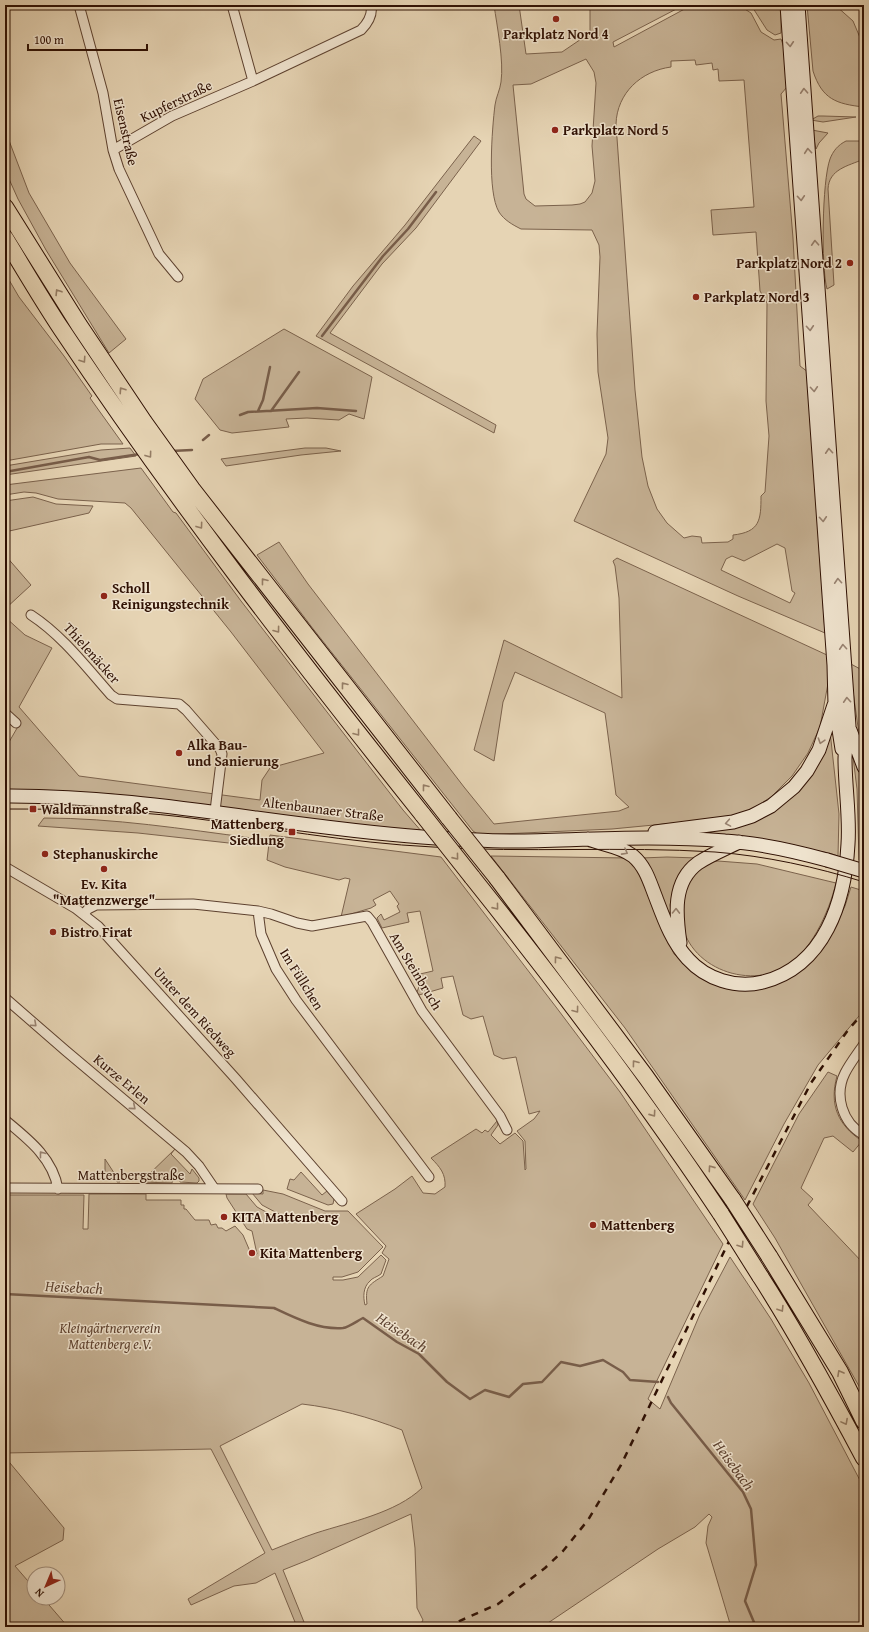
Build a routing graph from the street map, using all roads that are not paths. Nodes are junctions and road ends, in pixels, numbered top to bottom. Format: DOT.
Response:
graph roads {
  1 [pos="79,5"];
  2 [pos="232,5"];
  3 [pos="371,5"];
  4 [pos="787,5"];
  5 [pos="798,5"];
  6 [pos="254,81"];
  7 [pos="113,150"];
  8 [pos="5,194"];
  9 [pos="5,207"];
  10 [pos="20,232"];
  11 [pos="5,238"];
  12 [pos="178,277"];
  13 [pos="31,615"];
  14 [pos="836,619"];
  15 [pos="835,704"];
  16 [pos="5,713"];
  17 [pos="16,723"];
  18 [pos="849,726"];
  19 [pos="845,758"];
  20 [pos="864,768"];
  21 [pos="5,796"];
  22 [pos="215,812"];
  23 [pos="638,837"];
  24 [pos="588,839"];
  25 [pos="739,842"];
  26 [pos="5,868"];
  27 [pos="864,871"];
  28 [pos="258,912"];
  29 [pos="84,914"];
  30 [pos="680,949"];
  31 [pos="5,998"];
  32 [pos="864,1044"];
  33 [pos="5,1120"];
  34 [pos="506,1130"];
  35 [pos="864,1136"];
  36 [pos="429,1177"];
  37 [pos="5,1188"];
  38 [pos="214,1188"];
  39 [pos="58,1189"];
  40 [pos="258,1189"];
  41 [pos="342,1201"];
  42 [pos="864,1421"];
  43 [pos="864,1458"];
  1 -- 7 [label="street, Eisenstraße"];
  2 -- 6 [label="street"];
  3 -- 6 [label="street, Kupferstraße"];
  4 -- 14 [label="main road, one-way"];
  14 -- 5 [label="main road, one-way"];
  6 -- 7 [label="street, Kupferstraße"];
  7 -- 12 [label="street, Eisenstraße"];
  8 -- 10 [label="highway"];
  9 -- 10 [label="highway"];
  42 -- 10 [label="highway, one-way, bridge"];
  11 -- 43 [label="highway, one-way, bridge"];
  13 -- 22 [label="street, Thielenäcker"];
  14 -- 15 [label="main road"];
  18 -- 14 [label="main road, one-way"];
  15 -- 19 [label="main road"];
  15 -- 23 [label="main road, one-way"];
  16 -- 17 [label="street"];
  18 -- 19 [label="main road"];
  18 -- 20 [label="main road"];
  19 -- 30 [label="main road"];
  21 -- 22 [label="main road, Altenbaunaer Straße"];
  22 -- 24 [label="main road, Altenbaunaer Straße"];
  23 -- 24 [label="main road, Altenbaunaer Straße"];
  23 -- 25 [label="main road"];
  24 -- 30 [label="main road, one-way"];
  25 -- 27 [label="main road, bridge"];
  30 -- 25 [label="main road, one-way"];
  26 -- 29 [label="street, Unter dem Riedweg"];
  28 -- 29 [label="street"];
  28 -- 34 [label="street, Am Steinbruch"];
  28 -- 36 [label="street, Im Füllchen"];
  29 -- 41 [label="street, Unter dem Riedweg"];
  31 -- 38 [label="street, Kurze Erlen, one-way"];
  32 -- 35 [label="street"];
  39 -- 33 [label="street, one-way"];
  37 -- 39 [label="street, Mattenbergstraße"];
  38 -- 39 [label="street, Mattenbergstraße"];
  38 -- 40 [label="street, Mattenbergstraße"];
}
